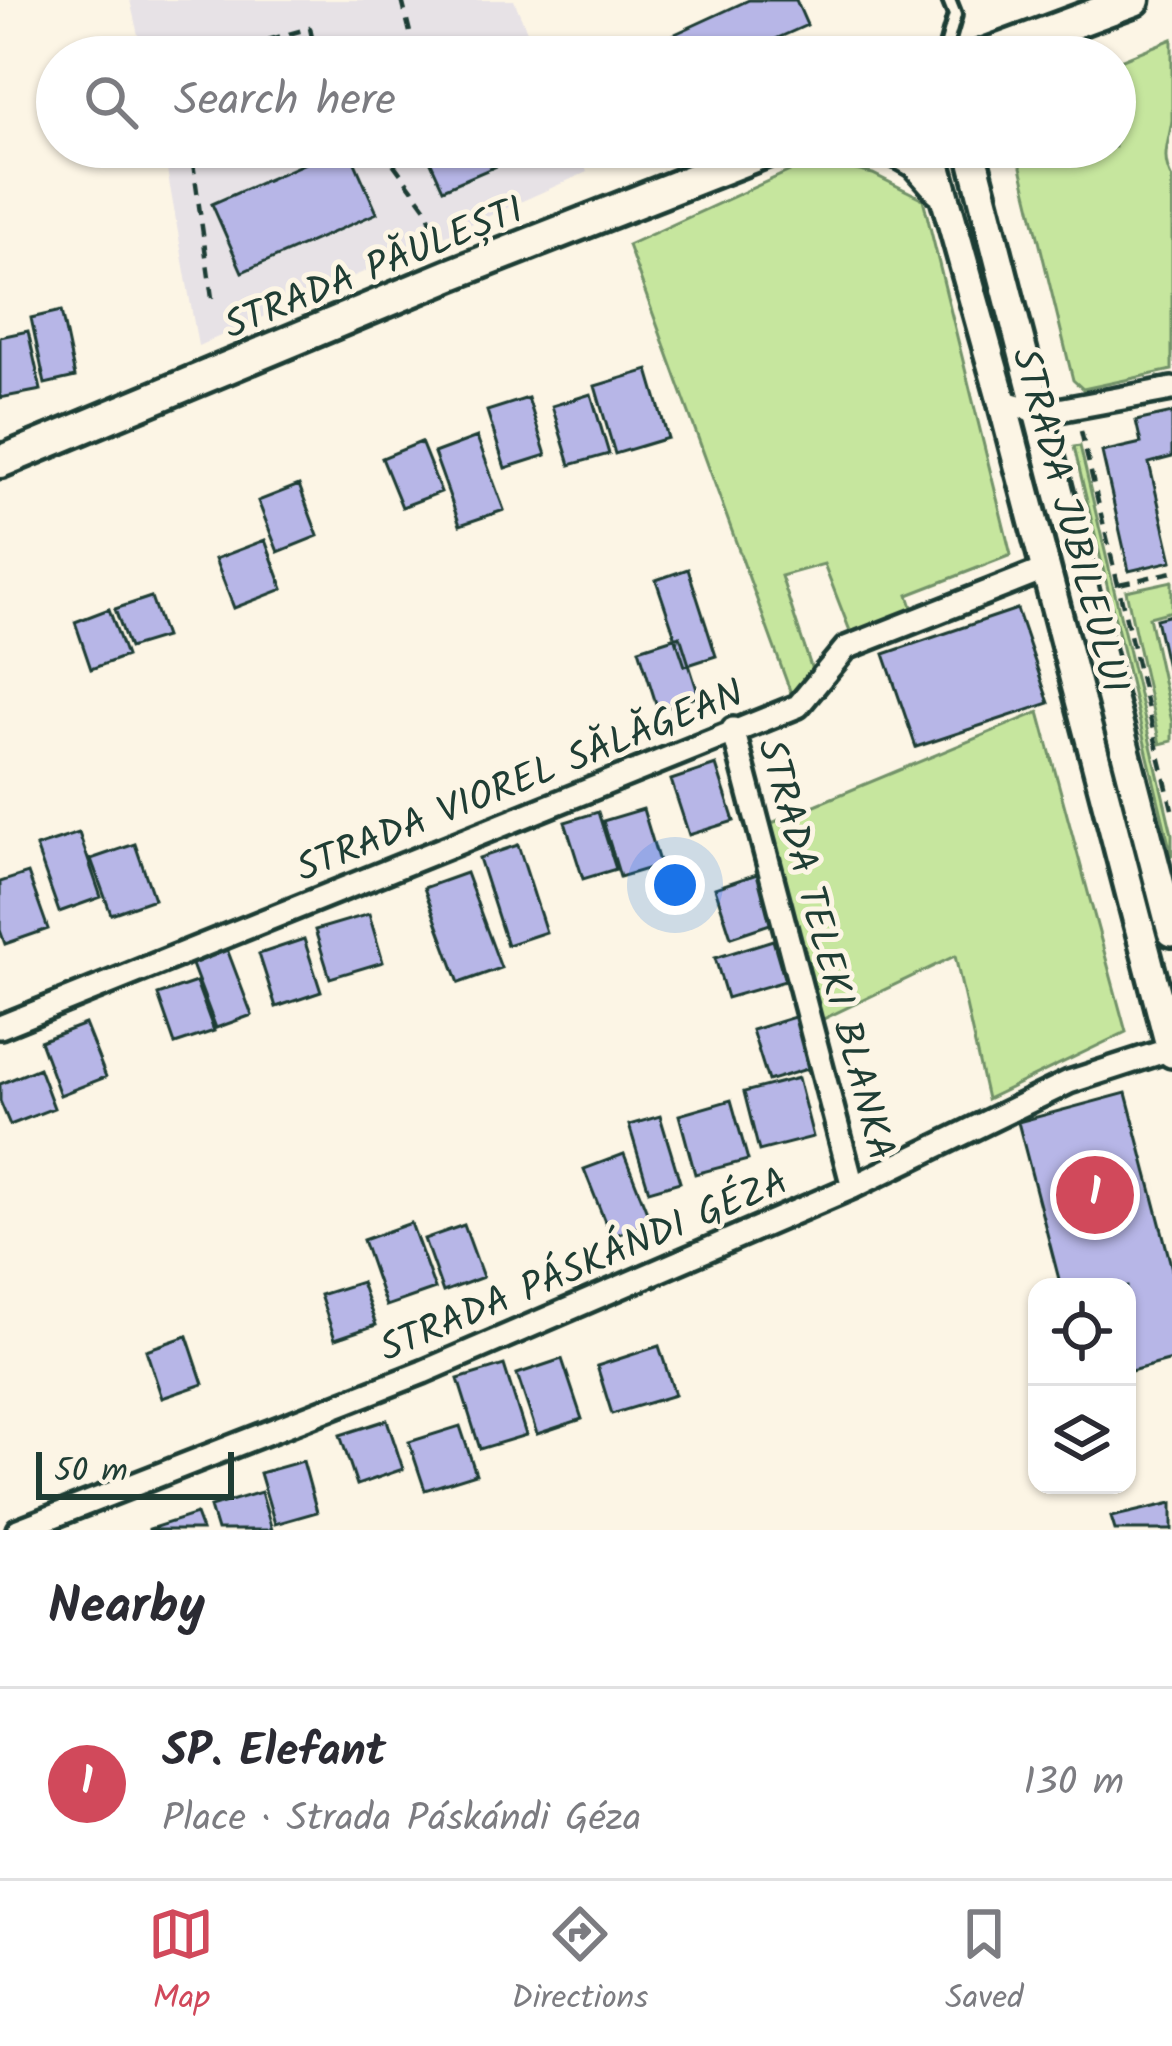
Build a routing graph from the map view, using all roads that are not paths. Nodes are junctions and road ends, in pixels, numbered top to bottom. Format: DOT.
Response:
graph roads {
  1 [pos="949,0"];
  2 [pos="1134,0"];
  3 [pos="1084,20"];
  4 [pos="949,36"];
  5 [pos="1039,36"];
  6 [pos="1064,36"];
  7 [pos="723,168"];
  8 [pos="919,168"];
  9 [pos="937,168"];
  10 [pos="976,168"];
  11 [pos="982,168"];
  12 [pos="980,182"];
  13 [pos="946,198"];
  14 [pos="1172,389"];
  15 [pos="1002,401"];
  16 [pos="1042,413"];
  17 [pos="0,462"];
  18 [pos="1044,569"];
  19 [pos="733,729"];
  20 [pos="1127,885"];
  21 [pos="1166,887"];
  22 [pos="1172,932"];
  23 [pos="0,1027"];
  24 [pos="1172,1051"];
  25 [pos="853,1187"];
  26 [pos="18,1530"];
  1 -- 4 [label="lane"];
  2 -- 3 [label="main road"];
  3 -- 5 [label="main road"];
  3 -- 6 [label="main road"];
  7 -- 17 [label="main road, STRADA PĂULEȘTI"];
  8 -- 13 [label="street"];
  9 -- 13 [label="street, STRADA JUBILEULUI"];
  10 -- 12 [label="street, STRADA JUBILEULUI"];
  11 -- 12 [label="street"];
  12 -- 16 [label="street, STRADA JUBILEULUI"];
  13 -- 15 [label="street, STRADA JUBILEULUI"];
  14 -- 16 [label="street"];
  15 -- 16 [label="street"];
  15 -- 18 [label="street, STRADA JUBILEULUI"];
  16 -- 21 [label="street, STRADA JUBILEULUI"];
  18 -- 19 [label="street, STRADA VIOREL SĂLĂGEAN"];
  18 -- 20 [label="street, STRADA JUBILEULUI"];
  19 -- 23 [label="street, STRADA VIOREL SĂLĂGEAN"];
  19 -- 25 [label="street, STRADA TELEKI BLANKA"];
  20 -- 21 [label="street"];
  20 -- 24 [label="street, STRADA JUBILEULUI"];
  21 -- 22 [label="street, STRADA JUBILEULUI"];
  24 -- 25 [label="street, STRADA PÁSKÁNDI GÉZA"];
  25 -- 26 [label="street, STRADA PÁSKÁNDI GÉZA"];
}
